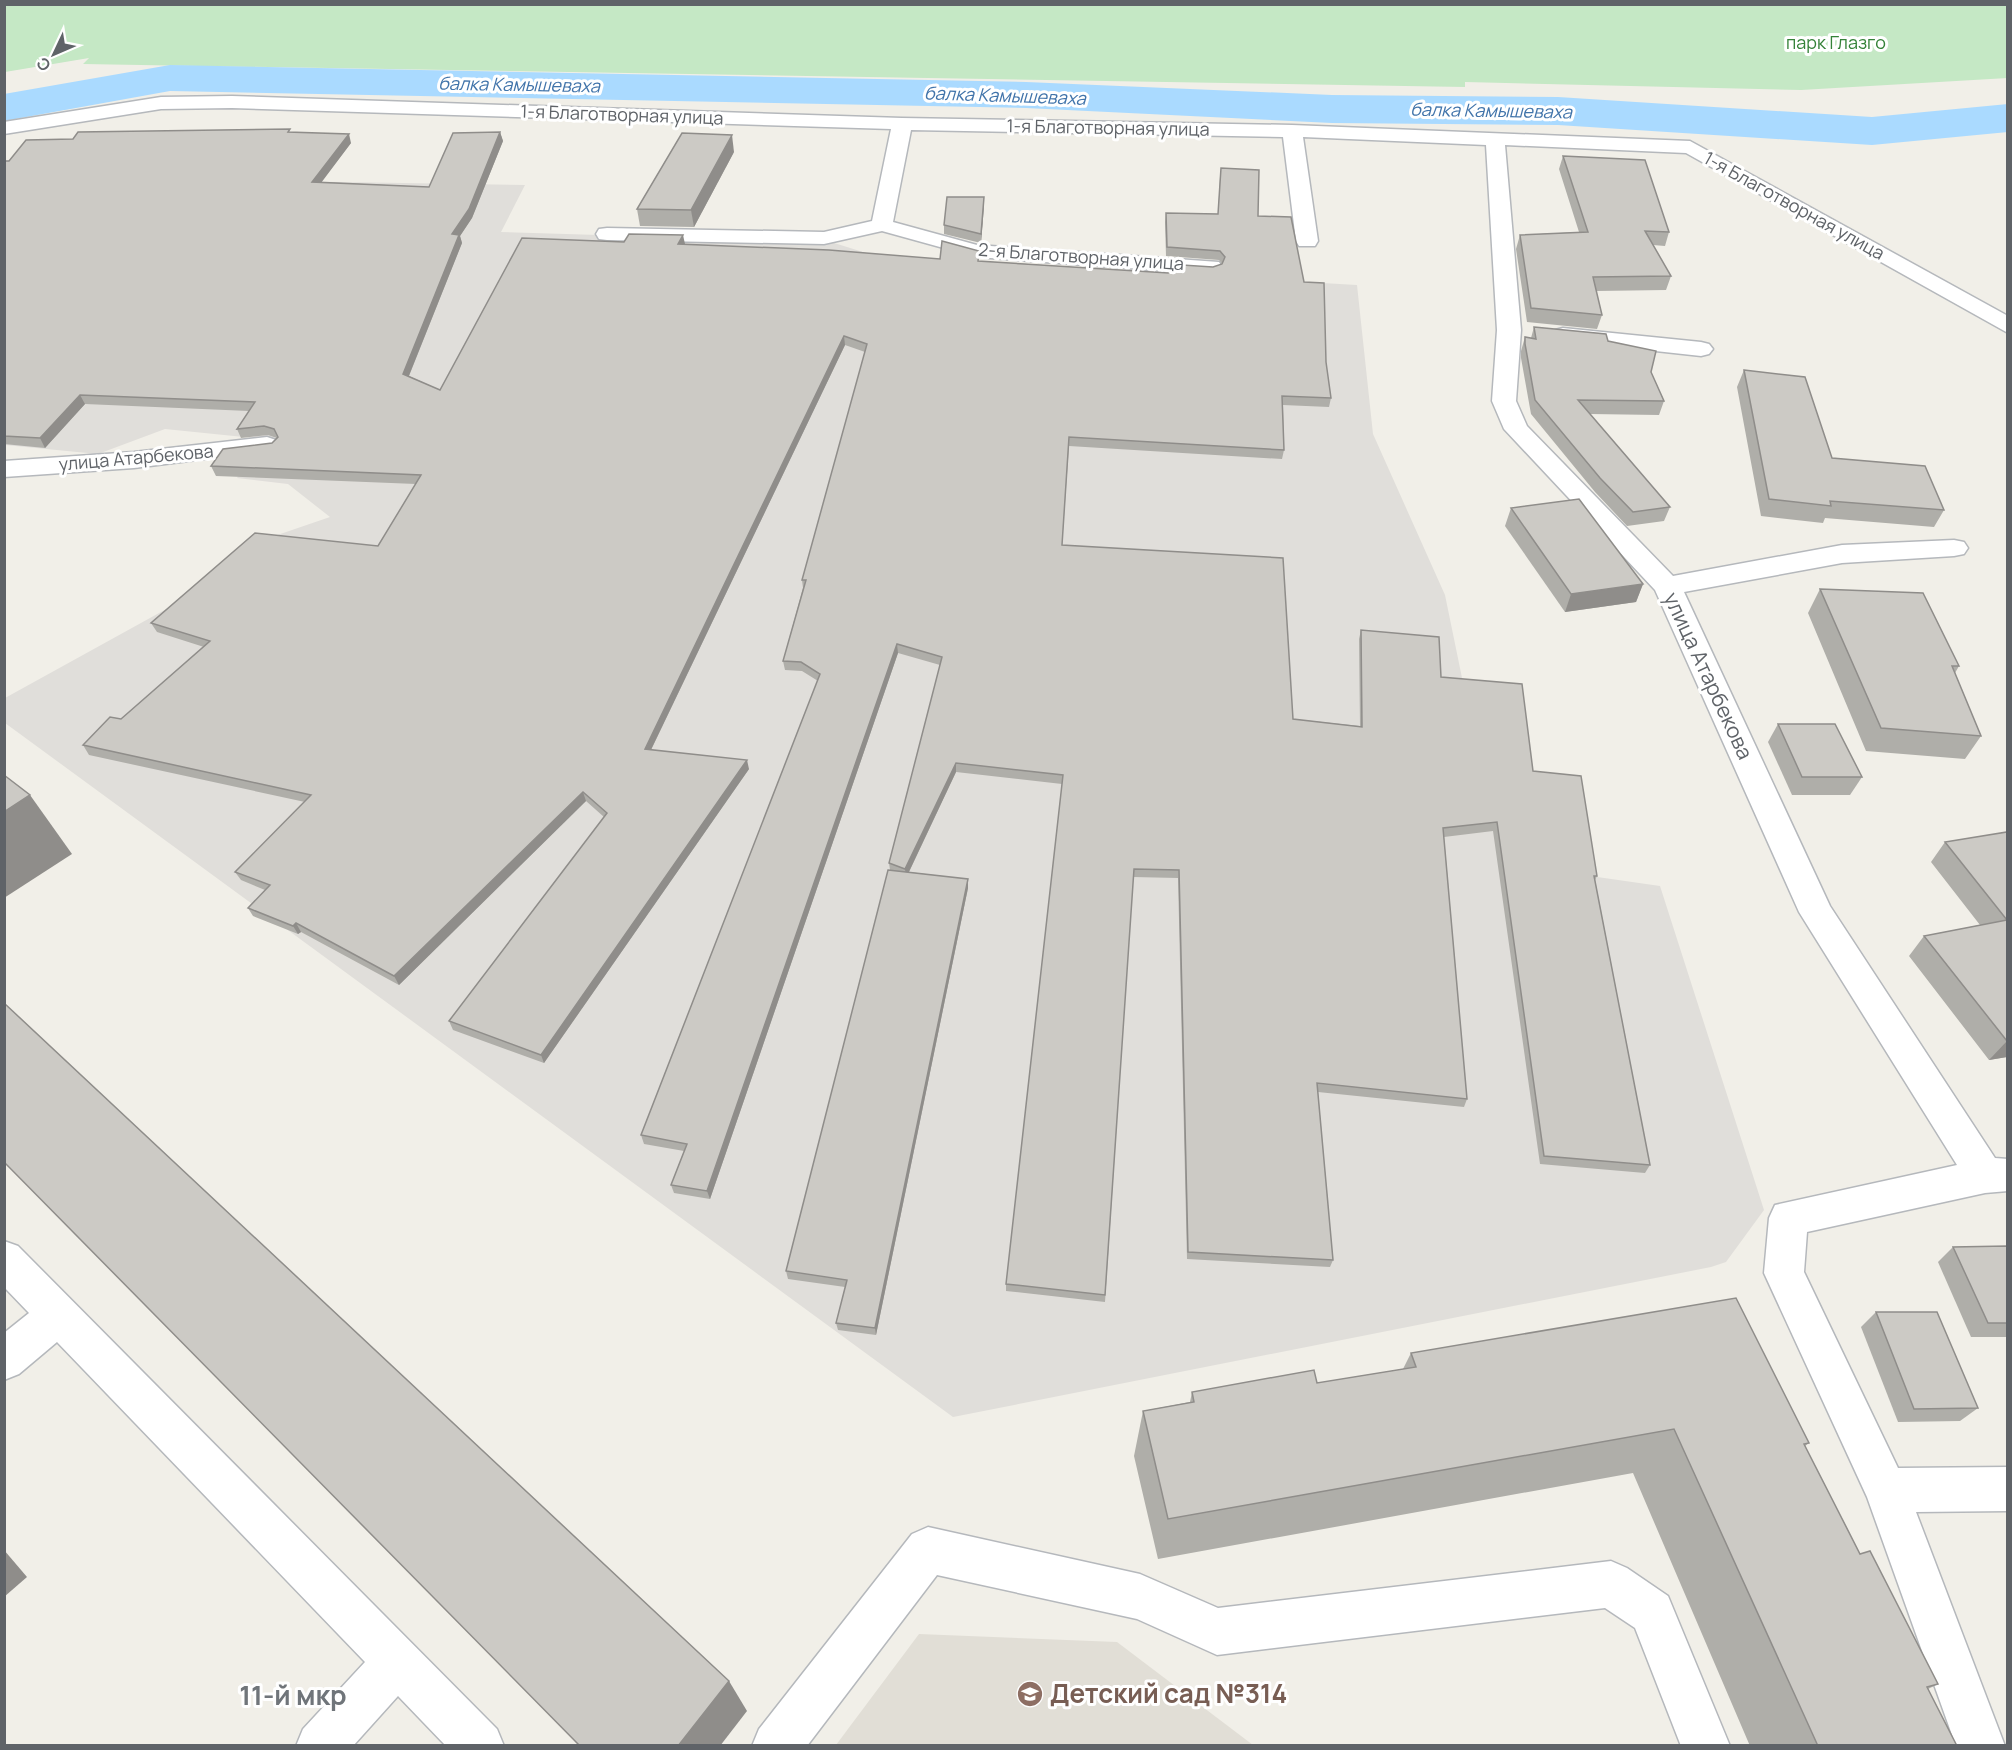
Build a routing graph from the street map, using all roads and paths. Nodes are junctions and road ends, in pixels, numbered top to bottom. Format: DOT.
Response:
graph roads {
  1 [pos="902,124"];
  2 [pos="4,128"];
  3 [pos="1292,131"];
  4 [pos="1495,139"];
  5 [pos="882,225"];
  6 [pos="607,234"];
  7 [pos="1307,242"];
  8 [pos="1211,267"];
  9 [pos="2007,326"];
  10 [pos="1528,332"];
  11 [pos="1701,349"];
  12 [pos="267,445"];
  13 [pos="4,469"];
  14 [pos="1954,548"];
  15 [pos="1667,586"];
  16 [pos="1996,1175"];
  17 [pos="4,1259"];
  18 [pos="59,1315"];
  19 [pos="4,1360"];
  20 [pos="2007,1489"];
  21 [pos="1886,1490"];
  22 [pos="398,1661"];
  23 [pos="320,1746"];
  24 [pos="480,1746"];
  25 [pos="776,1746"];
  26 [pos="1706,1746"];
  27 [pos="1981,1746"];
  1 -- 2 [label="street, 1-я Благотворная улица"];
  1 -- 3 [label="street, 1-я Благотворная улица"];
  1 -- 5 [label="street"];
  3 -- 4 [label="street, 1-я Благотворная улица"];
  3 -- 7 [label="street"];
  4 -- 9 [label="street, 1-я Благотворная улица"];
  4 -- 10 [label="street, улица Атарбекова"];
  5 -- 6 [label="street, 2-я Благотворная улица"];
  5 -- 8 [label="street, 2-я Благотворная улица"];
  10 -- 11 [label="street"];
  10 -- 15 [label="street, улица Атарбекова"];
  12 -- 13 [label="street, улица Атарбекова"];
  14 -- 15 [label="street"];
  15 -- 16 [label="street, улица Атарбекова"];
  16 -- 21 [label="street, улица Атарбекова"];
  17 -- 18 [label="street"];
  18 -- 19 [label="street"];
  18 -- 22 [label="street"];
  20 -- 21 [label="street"];
  21 -- 27 [label="street"];
  22 -- 23 [label="street"];
  22 -- 24 [label="street"];
  25 -- 26 [label="street"];
}
